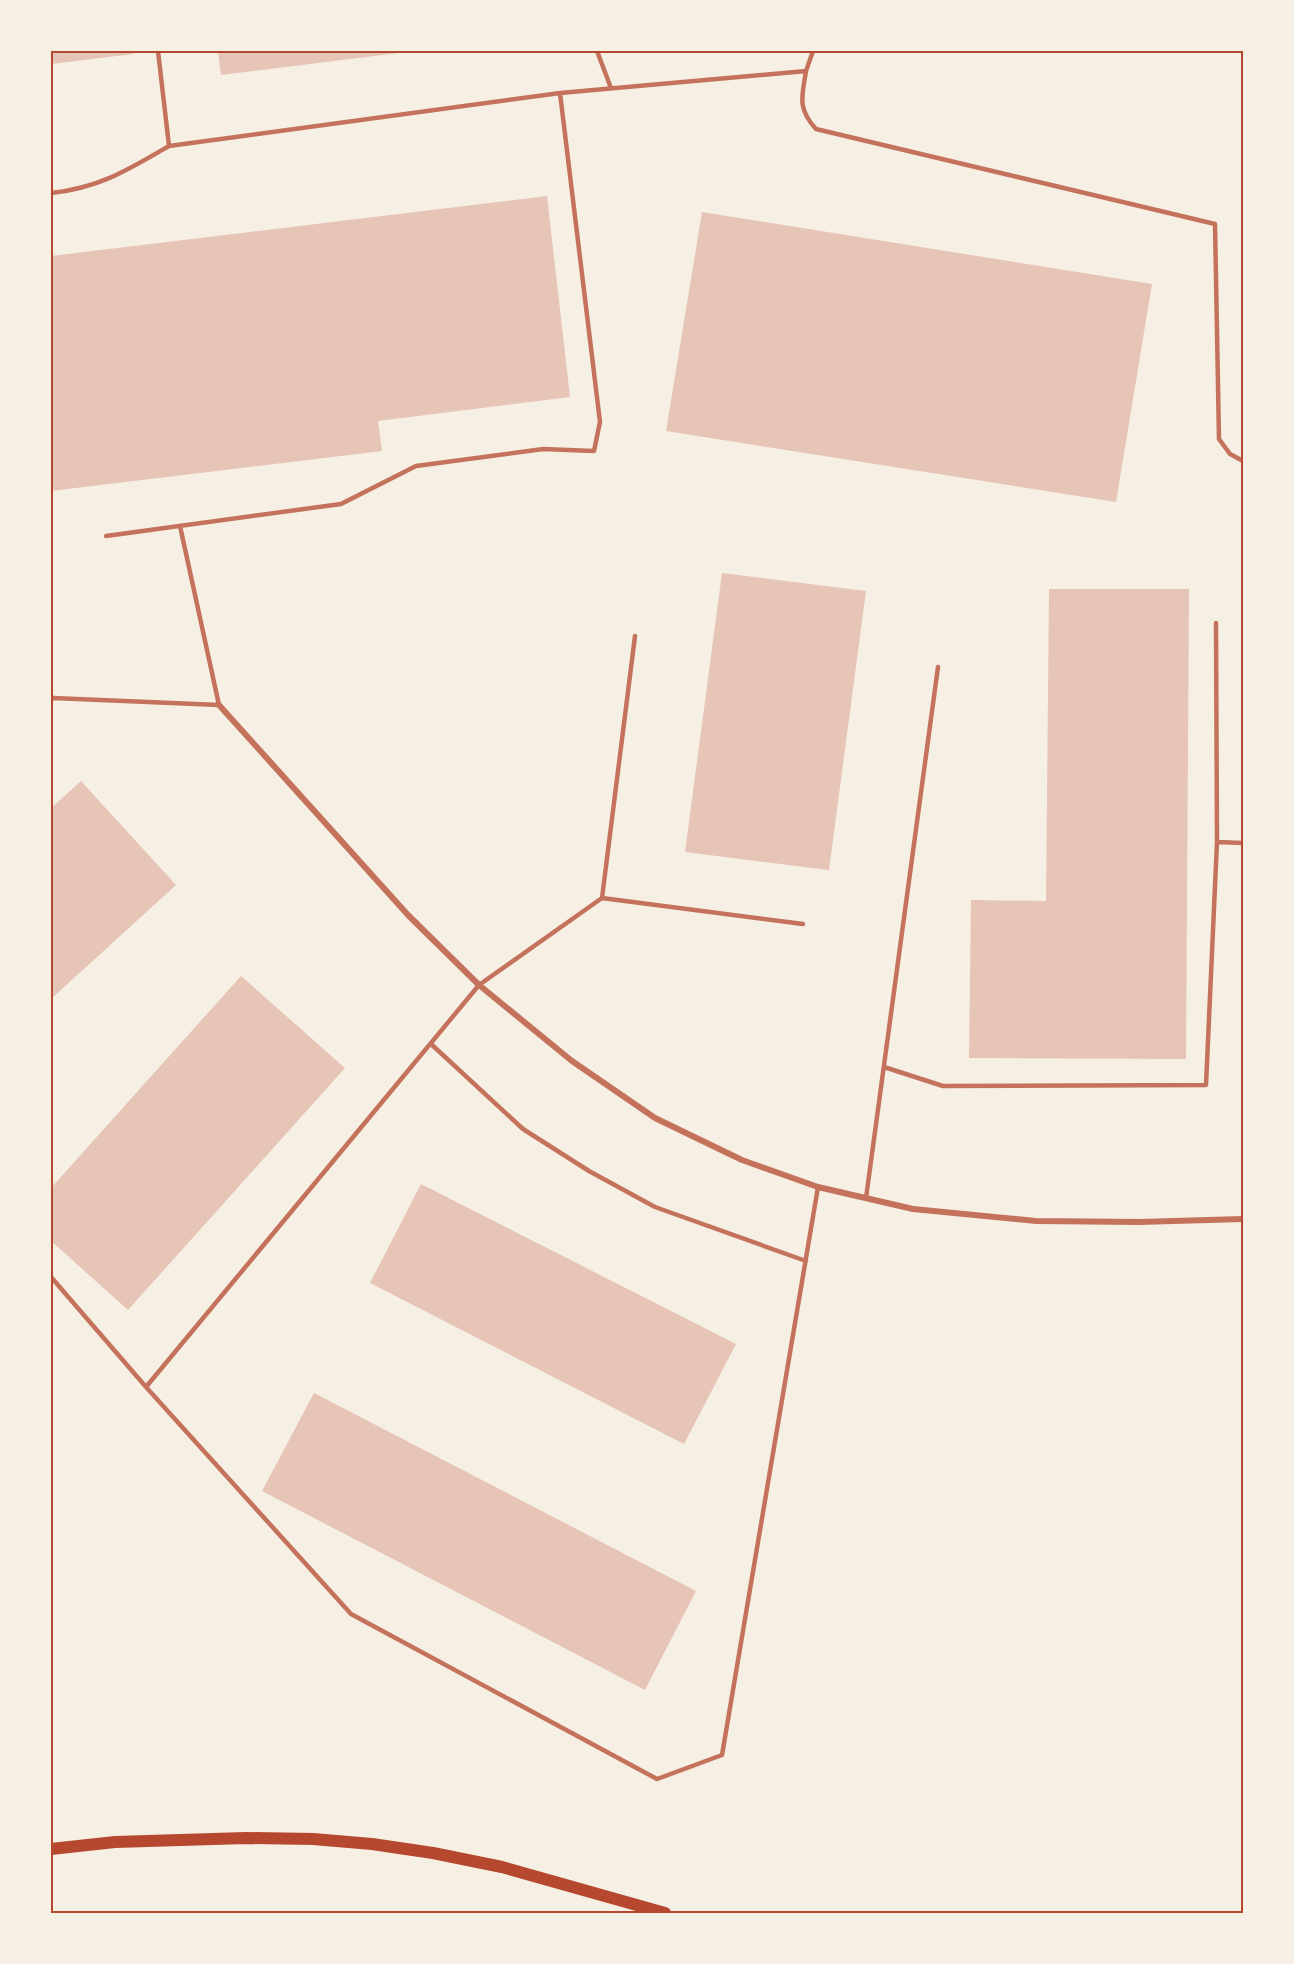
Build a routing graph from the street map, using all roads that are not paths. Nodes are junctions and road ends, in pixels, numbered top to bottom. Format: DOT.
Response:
graph roads {
  1 [pos="158,51"];
  2 [pos="597,51"];
  3 [pos="813,51"];
  4 [pos="806,71"];
  5 [pos="611,88"];
  6 [pos="560,93"];
  7 [pos="169,146"];
  8 [pos="51,193"];
  9 [pos="1243,461"];
  10 [pos="180,526"];
  11 [pos="106,536"];
  12 [pos="1216,623"];
  13 [pos="635,636"];
  14 [pos="938,666"];
  15 [pos="52,697"];
  16 [pos="219,705"];
  17 [pos="1217,842"];
  18 [pos="1243,843"];
  19 [pos="602,898"];
  20 [pos="803,924"];
  21 [pos="479,985"];
  22 [pos="431,1044"];
  23 [pos="884,1067"];
  24 [pos="818,1186"];
  25 [pos="866,1198"];
  26 [pos="1243,1218"];
  27 [pos="806,1261"];
  28 [pos="51,1277"];
  29 [pos="146,1387"];
  30 [pos="51,1849"];
  31 [pos="665,1913"];
  1 -- 7 [label="lane"];
  2 -- 5 [label="lane"];
  3 -- 4 [label="lane"];
  4 -- 5 [label="lane"];
  4 -- 9 [label="lane"];
  5 -- 6 [label="lane"];
  6 -- 7 [label="lane"];
  6 -- 10 [label="lane"];
  7 -- 8 [label="lane"];
  10 -- 11 [label="lane"];
  10 -- 16 [label="lane"];
  12 -- 17 [label="lane"];
  13 -- 19 [label="lane"];
  14 -- 23 [label="lane"];
  15 -- 16 [label="lane"];
  16 -- 21 [label="street"];
  17 -- 18 [label="lane"];
  17 -- 23 [label="lane"];
  19 -- 20 [label="lane"];
  19 -- 21 [label="lane"];
  21 -- 22 [label="lane"];
  21 -- 24 [label="street"];
  22 -- 27 [label="lane"];
  22 -- 29 [label="lane"];
  23 -- 25 [label="lane"];
  24 -- 25 [label="street"];
  24 -- 27 [label="lane"];
  25 -- 26 [label="street"];
  27 -- 29 [label="lane"];
  28 -- 29 [label="lane"];
  30 -- 31 [label="main road"];
}
